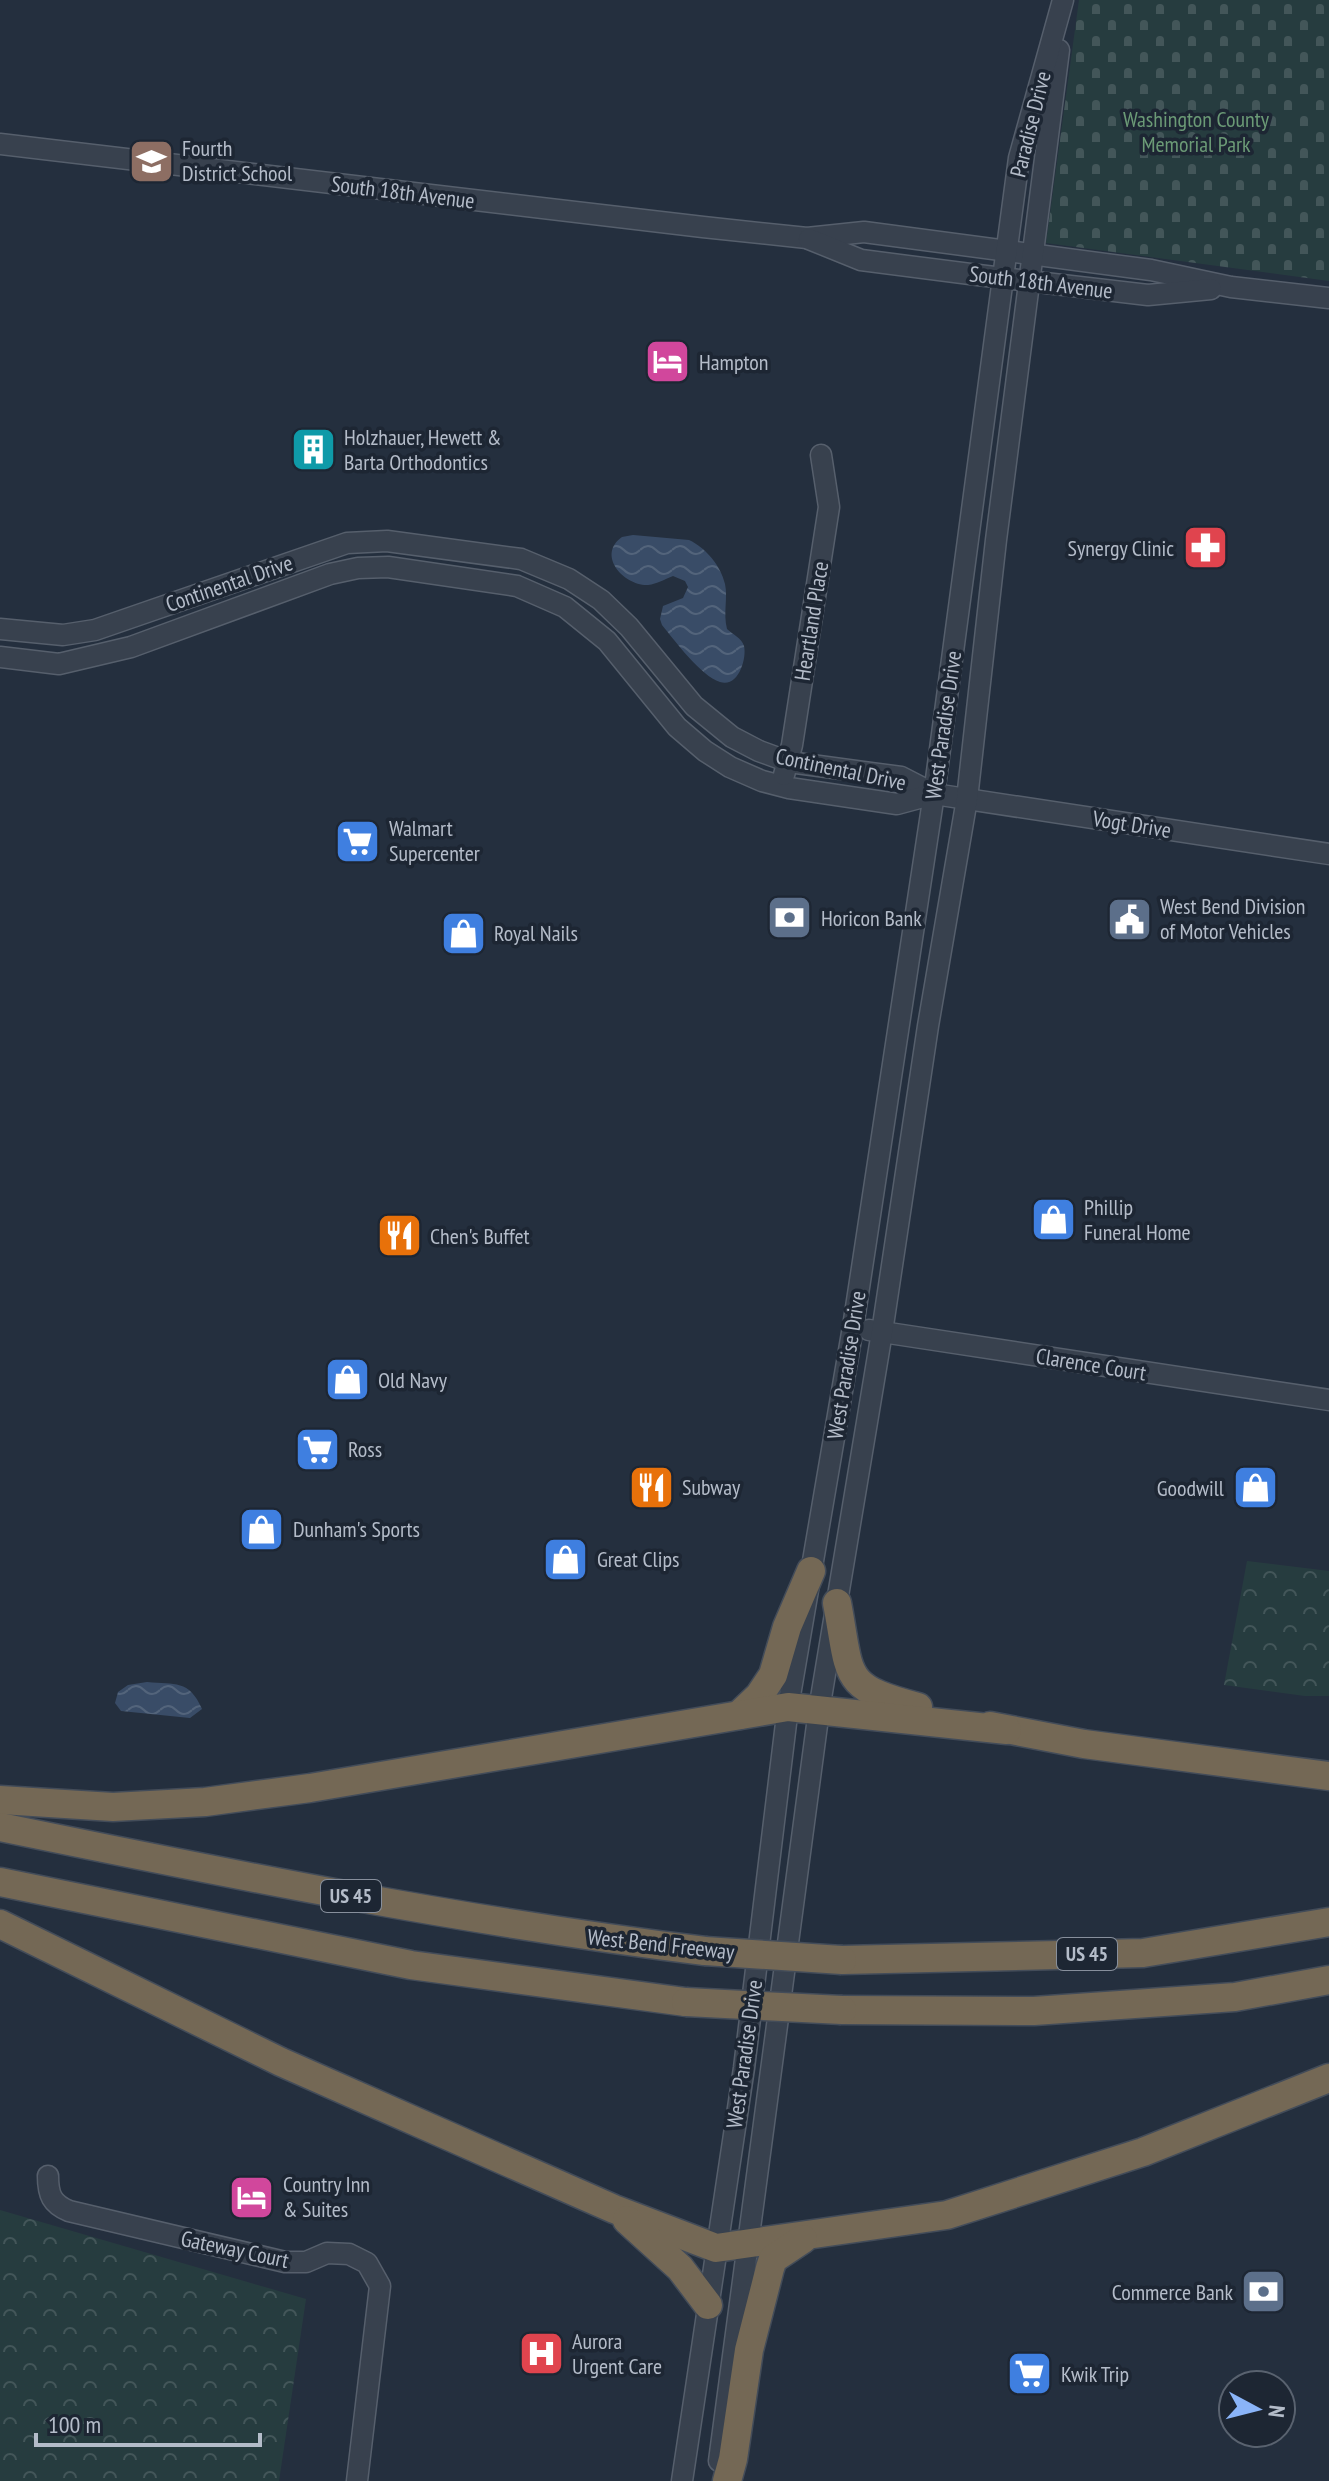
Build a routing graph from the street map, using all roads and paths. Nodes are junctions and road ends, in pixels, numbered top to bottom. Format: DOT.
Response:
graph roads {
  1 [pos="1064,0"];
  2 [pos="0,144"];
  3 [pos="807,238"];
  4 [pos="1005,249"];
  5 [pos="1034,254"];
  6 [pos="1002,278"];
  7 [pos="1030,281"];
  8 [pos="1231,287"];
  9 [pos="1329,298"];
  10 [pos="821,455"];
  11 [pos="0,629"];
  12 [pos="0,657"];
  13 [pos="789,762"];
  14 [pos="780,786"];
  15 [pos="934,794"];
  16 [pos="967,799"];
  17 [pos="1329,854"];
  18 [pos="853,1327"];
  19 [pos="882,1332"];
  20 [pos="1329,1400"];
  21 [pos="811,1571"];
  22 [pos="837,1603"];
  23 [pos="788,1707"];
  24 [pos="819,1710"];
  25 [pos="739,1715"];
  26 [pos="1007,1730"];
  27 [pos="1329,1776"];
  28 [pos="0,1800"];
  29 [pos="0,1827"];
  30 [pos="0,1882"];
  31 [pos="1329,1922"];
  32 [pos="0,1924"];
  33 [pos="1329,1980"];
  34 [pos="1329,2078"];
  35 [pos="48,2176"];
  36 [pos="614,2209"];
  37 [pos="810,2235"];
  38 [pos="748,2244"];
  39 [pos="716,2248"];
  40 [pos="708,2305"];
  41 [pos="357,2481"];
  42 [pos="682,2481"];
  43 [pos="716,2481"];
  44 [pos="727,2481"];
  1 -- 4 [label="street, Paradise Drive"];
  1 -- 5 [label="street, Paradise Drive"];
  2 -- 3 [label="street, South 18th Avenue"];
  3 -- 4 [label="street, South 18th Avenue"];
  3 -- 6 [label="street, South 18th Avenue"];
  4 -- 5 [label="street, South 18th Avenue"];
  4 -- 6 [label="street, West Paradise Drive"];
  5 -- 7 [label="street, West Paradise Drive"];
  5 -- 8 [label="street, South 18th Avenue"];
  6 -- 7 [label="street, South 18th Avenue"];
  6 -- 15 [label="street, West Paradise Drive"];
  7 -- 8 [label="street, South 18th Avenue"];
  7 -- 16 [label="street, West Paradise Drive"];
  8 -- 9 [label="street, South 18th Avenue"];
  10 -- 13 [label="street, Heartland Place"];
  11 -- 13 [label="street, Continental Drive"];
  12 -- 14 [label="street, Continental Drive"];
  13 -- 14 [label="street, Heartland Place"];
  13 -- 15 [label="street, Continental Drive"];
  14 -- 15 [label="street, Continental Drive"];
  15 -- 16 [label="street, Vogt Drive"];
  15 -- 18 [label="street, West Paradise Drive"];
  16 -- 17 [label="street, Vogt Drive"];
  16 -- 19 [label="street, West Paradise Drive"];
  18 -- 19 [label="street, Clarence Court"];
  18 -- 21 [label="street, West Paradise Drive"];
  19 -- 20 [label="street, Clarence Court"];
  19 -- 22 [label="street, West Paradise Drive"];
  21 -- 23 [label="street, West Paradise Drive"];
  21 -- 25 [label="highway"];
  22 -- 24 [label="street, West Paradise Drive"];
  22 -- 26 [label="highway"];
  23 -- 24 [label="highway"];
  23 -- 25 [label="highway"];
  23 -- 39 [label="street, West Paradise Drive"];
  24 -- 26 [label="highway"];
  24 -- 38 [label="street, West Paradise Drive"];
  25 -- 28 [label="highway"];
  26 -- 27 [label="highway"];
  29 -- 31 [label="highway, West Bend Freeway / US 45, bridge"];
  30 -- 33 [label="highway, bridge"];
  32 -- 36 [label="highway"];
  34 -- 37 [label="highway"];
  35 -- 41 [label="street, Gateway Court"];
  36 -- 39 [label="highway"];
  36 -- 40 [label="highway"];
  37 -- 38 [label="highway"];
  37 -- 44 [label="highway"];
  38 -- 39 [label="highway"];
  38 -- 43 [label="street, West Paradise Drive"];
  39 -- 40 [label="street, West Paradise Drive"];
  40 -- 42 [label="street, West Paradise Drive"];
}
